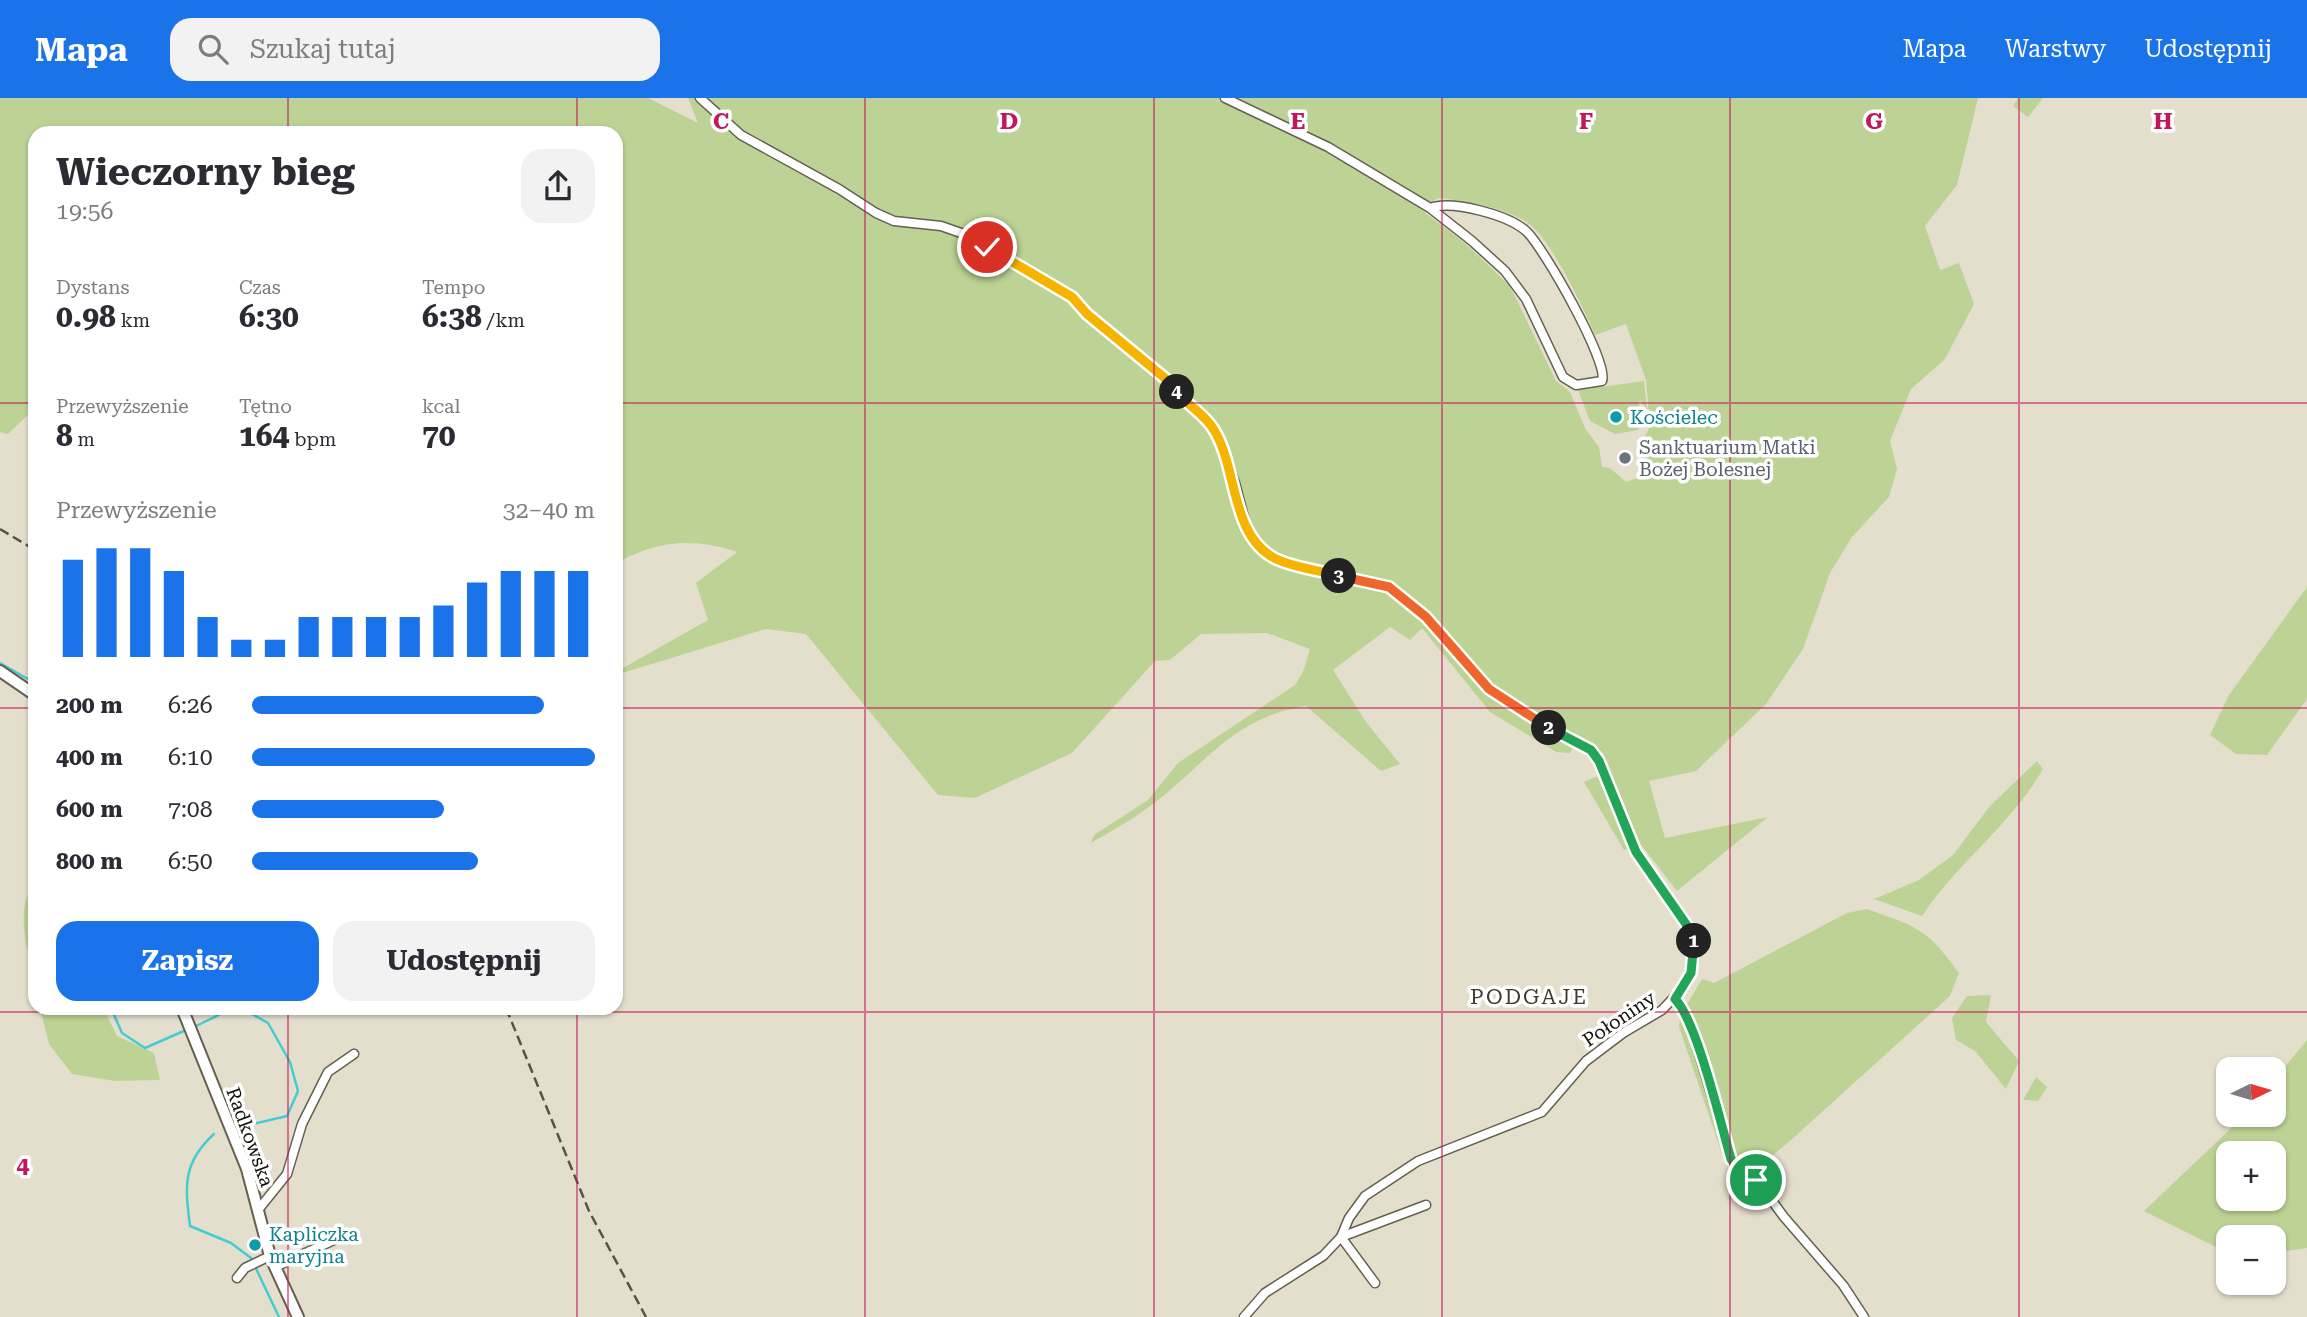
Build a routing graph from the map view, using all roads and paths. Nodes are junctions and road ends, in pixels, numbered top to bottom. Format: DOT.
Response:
graph roads {
  1 [pos="700,98"];
  2 [pos="1225,98"];
  3 [pos="1430,208"];
  4 [pos="0,671"];
  5 [pos="28,690"];
  6 [pos="1675,999"];
  7 [pos="184,1015"];
  8 [pos="354,1054"];
  9 [pos="1426,1205"];
  10 [pos="258,1210"];
  11 [pos="347,1234"];
  12 [pos="1341,1237"];
  13 [pos="265,1259"];
  14 [pos="275,1267"];
  15 [pos="237,1278"];
  16 [pos="1375,1283"];
  17 [pos="298,1317"];
  18 [pos="1244,1317"];
  19 [pos="1864,1317"];
  1 -- 6 [label="street, Połoniny"];
  2 -- 3 [label="street"];
  3 -- 3 [label="street"];
  4 -- 5 [label="street"];
  6 -- 12 [label="street, Połoniny"];
  6 -- 19 [label="street"];
  7 -- 10 [label="street, Radkowska"];
  8 -- 10 [label="street"];
  9 -- 12 [label="street"];
  10 -- 13 [label="street, Radkowska"];
  11 -- 14 [label="street"];
  12 -- 16 [label="street"];
  12 -- 18 [label="street, Połoniny"];
  13 -- 14 [label="street, Radkowska"];
  13 -- 15 [label="street"];
  14 -- 17 [label="street, Radkowska"];
}
